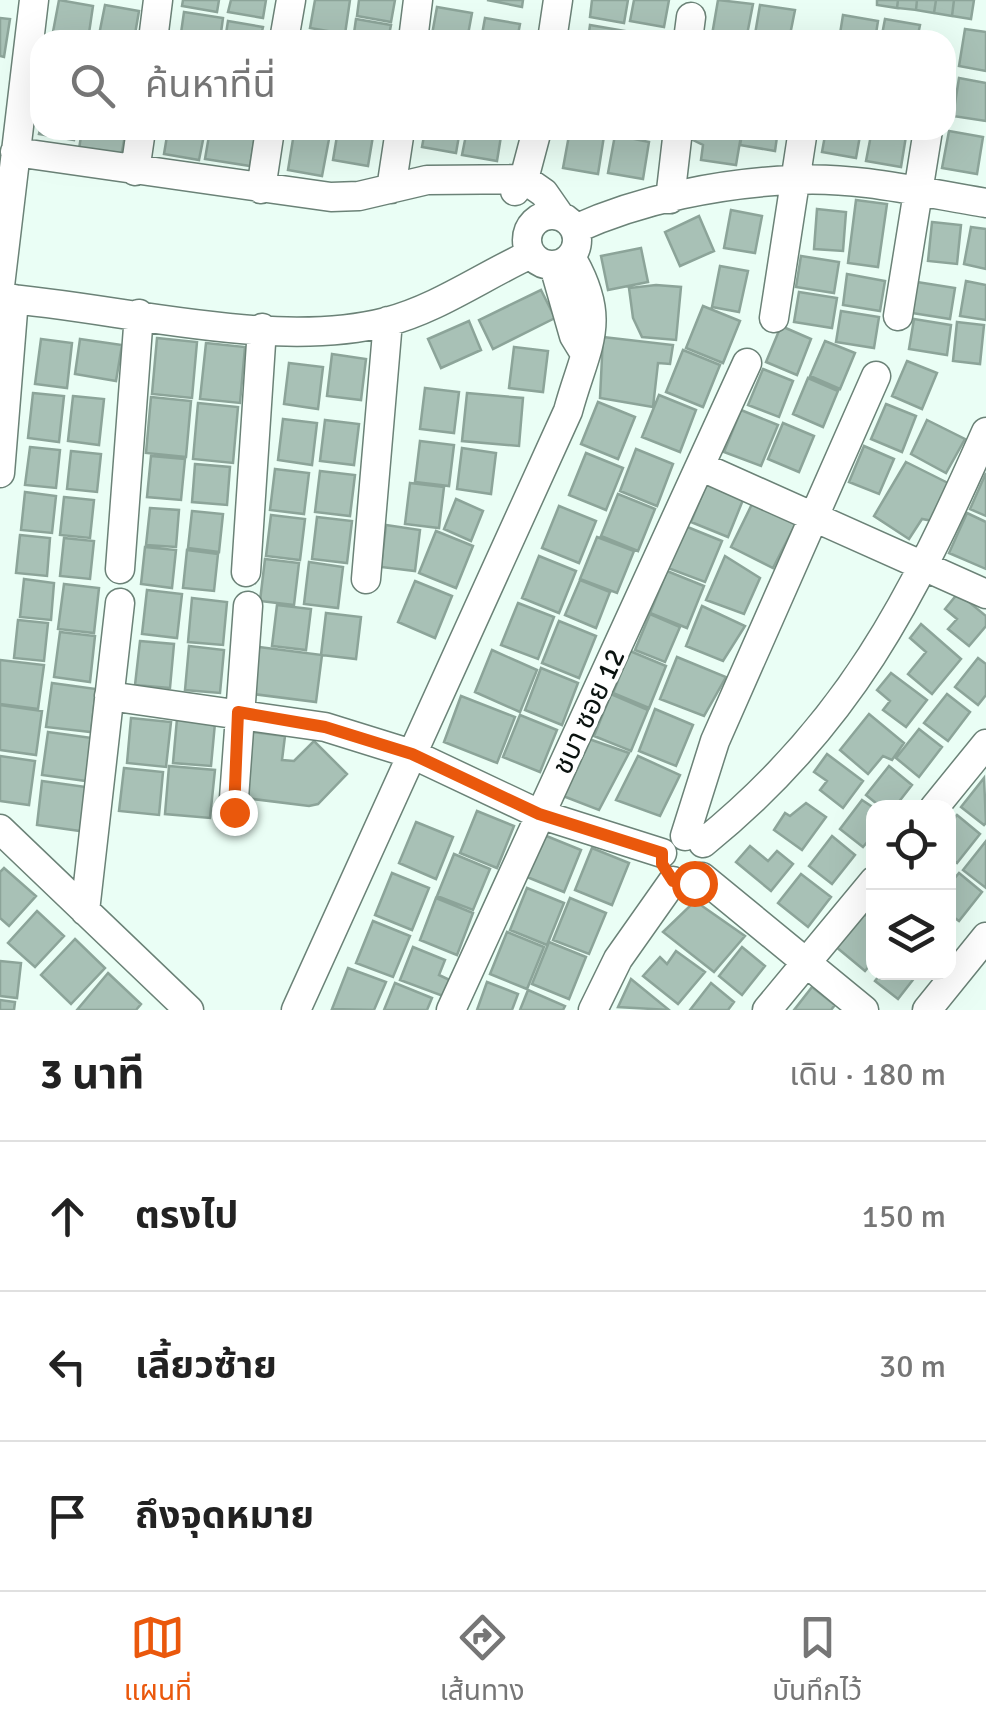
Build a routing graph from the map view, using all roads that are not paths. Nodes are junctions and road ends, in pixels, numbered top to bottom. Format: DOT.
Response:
graph roads {
  1 [pos="34,0"];
  2 [pos="158,0"];
  3 [pos="291,0"];
  4 [pos="418,0"];
  5 [pos="558,0"];
  6 [pos="30,30"];
  7 [pos="154,30"];
  8 [pos="286,30"];
  9 [pos="414,30"];
  10 [pos="554,30"];
  11 [pos="30,32"];
  12 [pos="140,140"];
  13 [pos="268,140"];
  14 [pos="398,140"];
  15 [pos="531,140"];
  16 [pos="677,140"];
  17 [pos="801,140"];
  18 [pos="926,140"];
  19 [pos="15,152"];
  20 [pos="136,171"];
  21 [pos="795,179"];
  22 [pos="512,183"];
  23 [pos="261,189"];
  24 [pos="391,189"];
  25 [pos="918,192"];
  26 [pos="670,199"];
  27 [pos="986,203"];
  28 [pos="555,240"];
  29 [pos="4,294"];
  30 [pos="139,314"];
  31 [pos="898,316"];
  32 [pos="774,318"];
  33 [pos="388,322"];
  34 [pos="262,328"];
  35 [pos="747,363"];
  36 [pos="876,376"];
  37 [pos="986,432"];
  38 [pos="702,466"];
  39 [pos="0,473"];
  40 [pos="816,515"];
  41 [pos="926,568"];
  42 [pos="120,569"];
  43 [pos="246,572"];
  44 [pos="366,579"];
  45 [pos="986,594"];
  46 [pos="120,603"];
  47 [pos="248,606"];
  48 [pos="109,696"];
  49 [pos="238,712"];
  50 [pos="986,744"];
  51 [pos="412,754"];
  52 [pos="940,800"];
  53 [pos="234,812"];
  54 [pos="539,814"];
  55 [pos="0,829"];
  56 [pos="694,839"];
  57 [pos="662,853"];
  58 [pos="702,877"];
  59 [pos="673,881"];
  60 [pos="867,890"];
  61 [pos="85,911"];
  62 [pos="986,937"];
  63 [pos="807,962"];
  64 [pos="172,1005"];
  65 [pos="296,1010"];
  66 [pos="451,1010"];
  67 [pos="593,1010"];
  68 [pos="767,1010"];
  69 [pos="864,1010"];
  70 [pos="927,1010"];
  1 -- 6 [label="street"];
  2 -- 7 [label="street"];
  3 -- 8 [label="street"];
  4 -- 9 [label="street"];
  5 -- 10 [label="street"];
  11 -- 19 [label="street"];
  12 -- 20 [label="street"];
  13 -- 23 [label="street"];
  14 -- 24 [label="street"];
  15 -- 22 [label="street"];
  16 -- 26 [label="street"];
  17 -- 21 [label="street"];
  18 -- 25 [label="street"];
  19 -- 20 [label="street"];
  19 -- 29 [label="street"];
  20 -- 23 [label="street"];
  21 -- 25 [label="street"];
  21 -- 26 [label="street"];
  21 -- 32 [label="street"];
  22 -- 24 [label="street"];
  22 -- 28 [label="street"];
  23 -- 24 [label="street"];
  25 -- 27 [label="street"];
  25 -- 31 [label="street"];
  26 -- 28 [label="street"];
  28 -- 33 [label="street"];
  28 -- 51 [label="street"];
  29 -- 30 [label="street"];
  29 -- 39 [label="street"];
  30 -- 34 [label="street"];
  30 -- 42 [label="street"];
  33 -- 34 [label="street"];
  33 -- 44 [label="street"];
  34 -- 43 [label="street"];
  35 -- 38 [label="street, ชบา ซอย 12"];
  36 -- 40 [label="street"];
  37 -- 41 [label="street"];
  38 -- 40 [label="street"];
  38 -- 54 [label="street, ชบา ซอย 12"];
  40 -- 41 [label="street"];
  40 -- 56 [label="street"];
  41 -- 45 [label="street"];
  41 -- 56 [label="street"];
  46 -- 48 [label="street"];
  47 -- 49 [label="street"];
  48 -- 49 [label="street"];
  48 -- 61 [label="street"];
  49 -- 51 [label="street"];
  49 -- 53 [label="street"];
  50 -- 52 [label="street"];
  51 -- 54 [label="street"];
  51 -- 65 [label="street"];
  54 -- 57 [label="street"];
  54 -- 66 [label="street, ชบา ซอย 12"];
  55 -- 61 [label="street"];
  56 -- 57 [label="street"];
  56 -- 58 [label="street"];
  57 -- 59 [label="street"];
  58 -- 59 [label="street"];
  58 -- 63 [label="street"];
  59 -- 67 [label="street"];
  60 -- 63 [label="street"];
  61 -- 64 [label="street"];
  62 -- 70 [label="street"];
  63 -- 68 [label="street"];
  63 -- 69 [label="street"];
}
